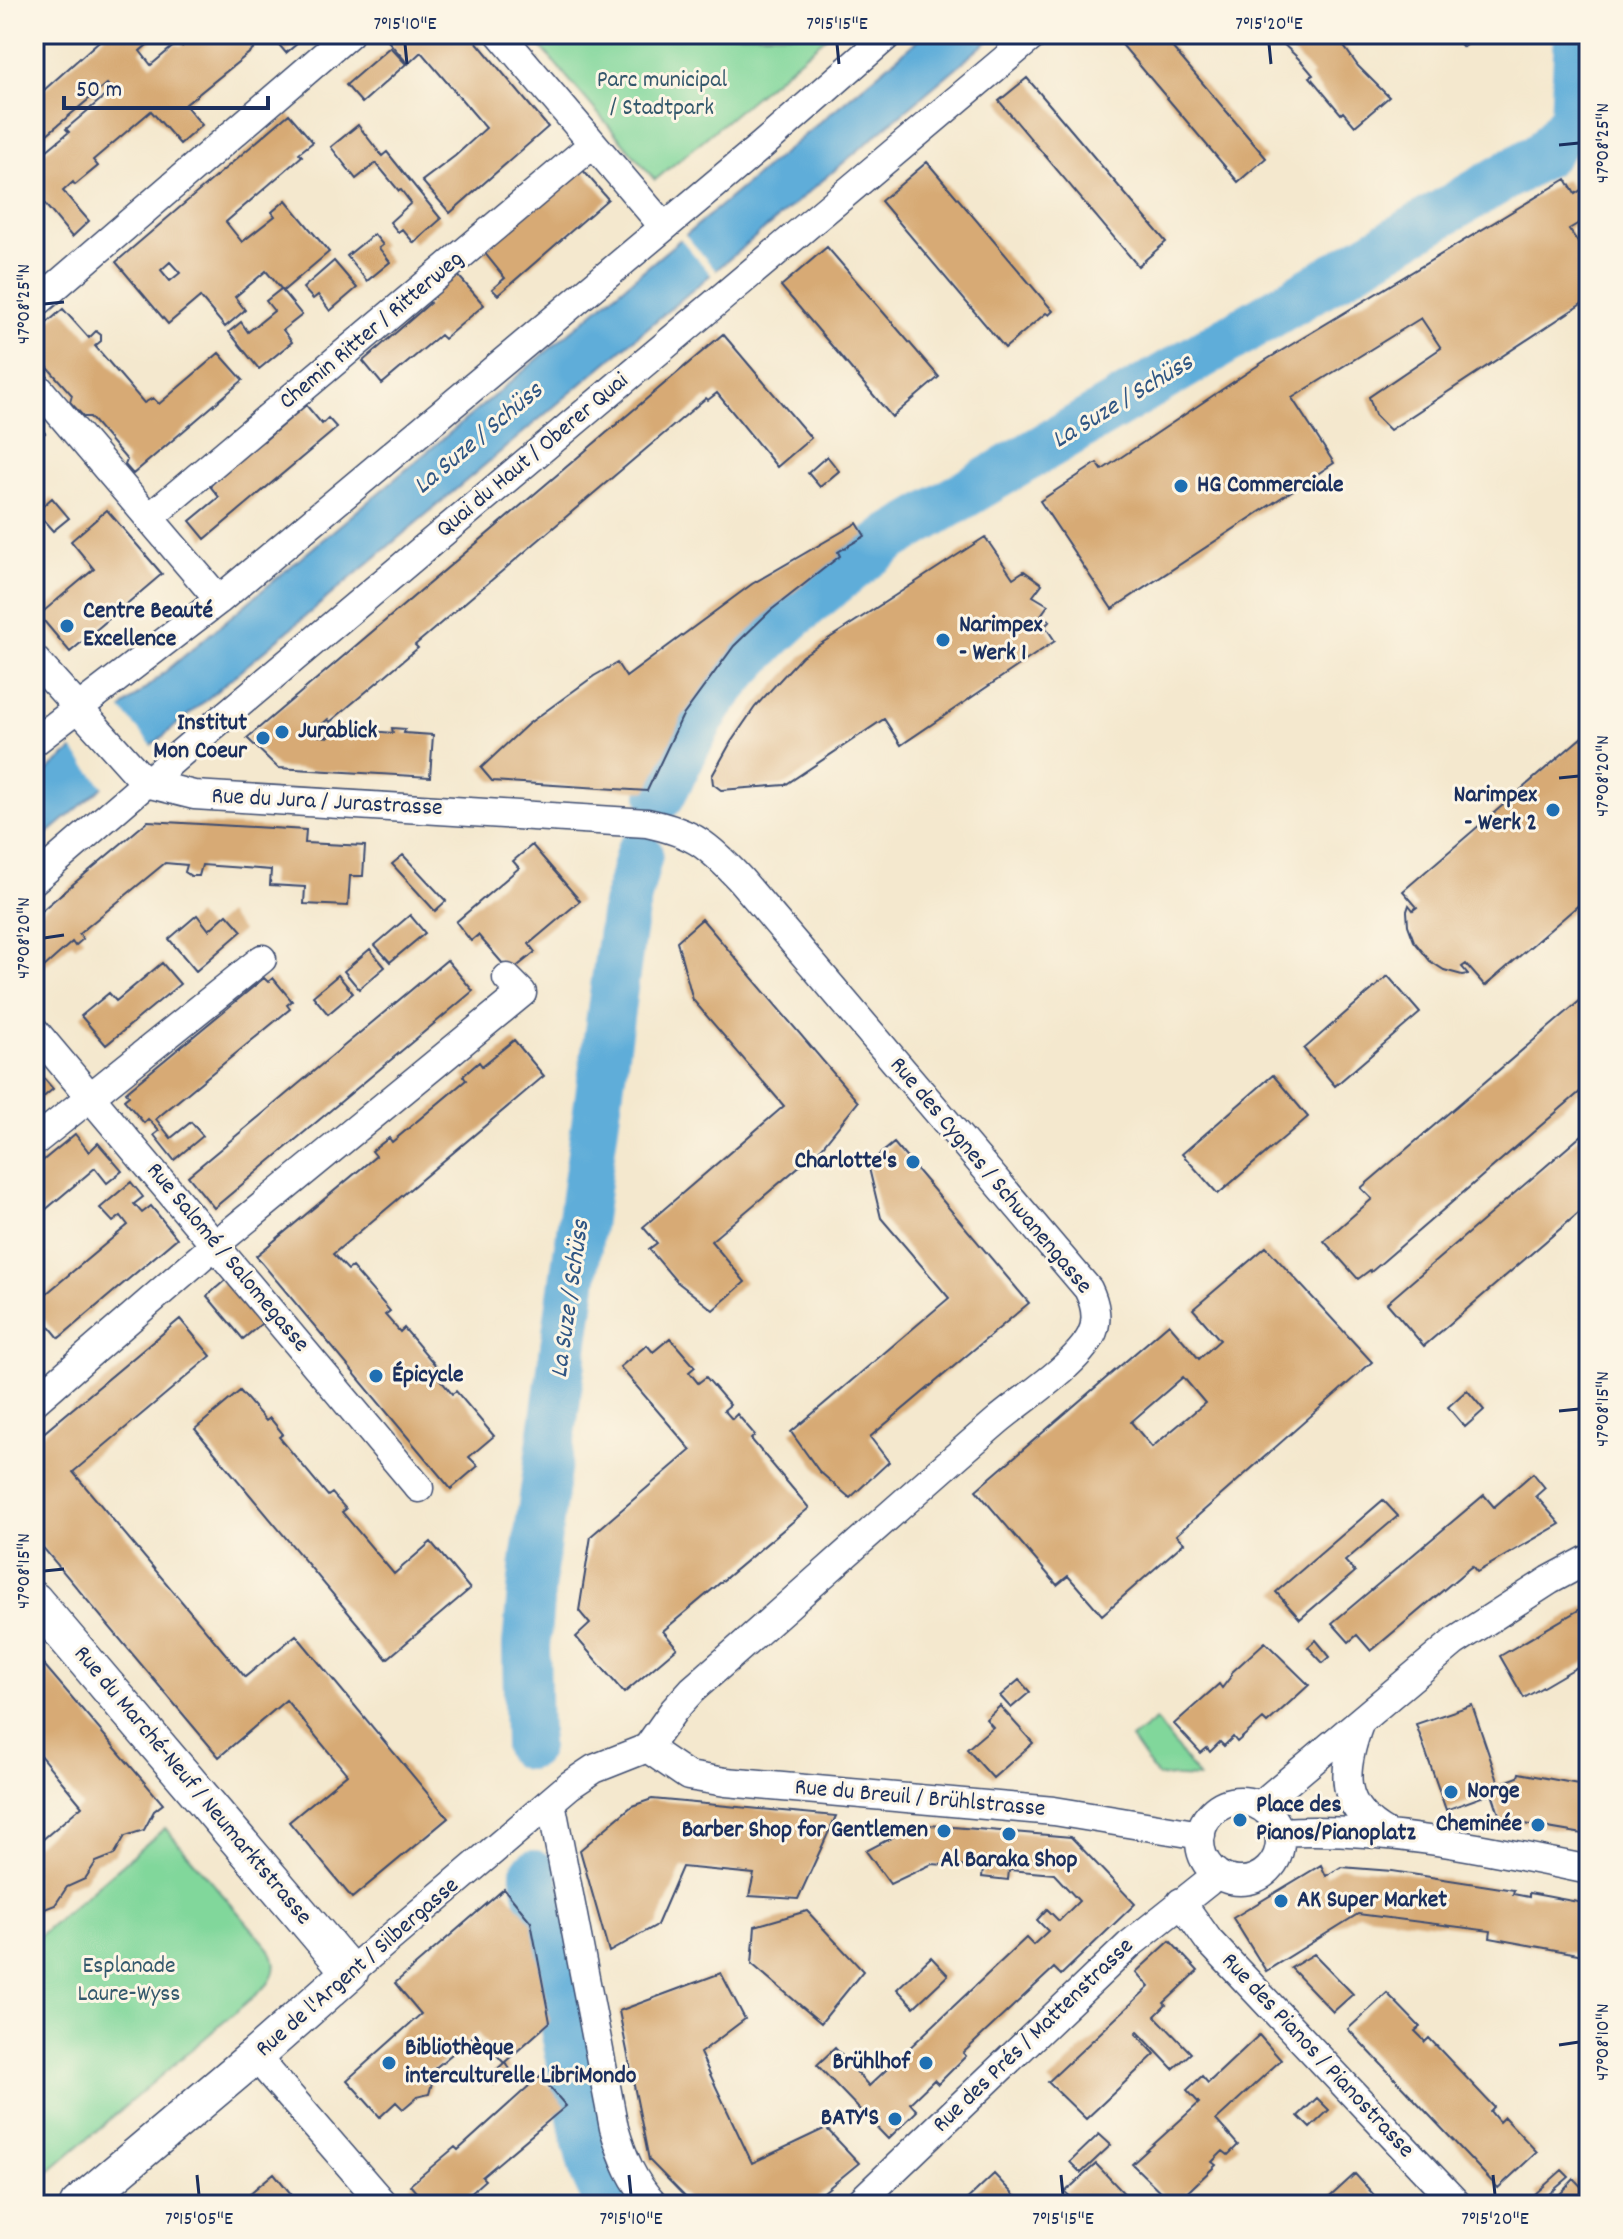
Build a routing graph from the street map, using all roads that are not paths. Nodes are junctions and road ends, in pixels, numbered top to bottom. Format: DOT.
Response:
graph roads {
  1 [pos="349,34"];
  2 [pos="500,34"];
  3 [pos="889,34"];
  4 [pos="1035,34"];
  5 [pos="593,144"];
  6 [pos="664,227"];
  7 [pos="34,305"];
  8 [pos="34,383"];
  9 [pos="149,518"];
  10 [pos="219,600"];
  11 [pos="34,659"];
  12 [pos="85,717"];
  13 [pos="34,742"];
  14 [pos="139,776"];
  15 [pos="676,829"];
  16 [pos="34,880"];
  17 [pos="262,959"];
  18 [pos="507,978"];
  19 [pos="34,1030"];
  20 [pos="91,1096"];
  21 [pos="34,1142"];
  22 [pos="216,1244"];
  23 [pos="34,1402"];
  24 [pos="419,1488"];
  25 [pos="1589,1559"];
  26 [pos="34,1600"];
  27 [pos="1359,1724"];
  28 [pos="647,1748"];
  29 [pos="551,1802"];
  30 [pos="1259,1806"];
  31 [pos="1280,1832"];
  32 [pos="1388,1834"];
  33 [pos="1201,1835"];
  34 [pos="1589,1870"];
  35 [pos="1215,1872"];
  36 [pos="1181,1902"];
  37 [pos="350,1972"];
  38 [pos="255,2056"];
  39 [pos="78,2205"];
  40 [pos="384,2205"];
  41 [pos="654,2205"];
  42 [pos="857,2205"];
  43 [pos="1458,2205"];
  1 -- 7 [label="street"];
  2 -- 5 [label="street"];
  3 -- 6 [label="street"];
  4 -- 14 [label="street, Quai du Haut / Oberer Quai"];
  5 -- 6 [label="street"];
  5 -- 9 [label="street, Chemin Ritter / Ritterweg"];
  6 -- 10 [label="street"];
  8 -- 9 [label="street"];
  9 -- 10 [label="street"];
  10 -- 12 [label="street"];
  11 -- 12 [label="street"];
  12 -- 13 [label="street"];
  12 -- 14 [label="street"];
  14 -- 15 [label="street, Rue du Jura / Jurastrasse"];
  14 -- 16 [label="street, Quai du Haut / Oberer Quai"];
  15 -- 28 [label="street, Rue des Cygnes / Schwanengasse"];
  17 -- 20 [label="street"];
  18 -- 22 [label="street"];
  19 -- 20 [label="street, Rue Salomé / Salomegasse"];
  20 -- 21 [label="street"];
  20 -- 22 [label="street, Rue Salomé / Salomegasse"];
  22 -- 23 [label="street"];
  22 -- 24 [label="street, Rue Salomé / Salomegasse"];
  25 -- 27 [label="street"];
  26 -- 37 [label="main road, Rue du Marché-Neuf / Neumarktstrasse"];
  27 -- 30 [label="street"];
  27 -- 32 [label="street"];
  28 -- 29 [label="street, Rue de l'Argent / Silbergasse"];
  28 -- 33 [label="street, Rue du Breuil / Brühlstrasse"];
  29 -- 37 [label="street, Rue de l'Argent / Silbergasse"];
  29 -- 41 [label="street"];
  30 -- 31 [label="street"];
  30 -- 33 [label="street"];
  31 -- 32 [label="street"];
  31 -- 35 [label="street"];
  32 -- 34 [label="street"];
  33 -- 35 [label="street"];
  35 -- 36 [label="street, Rue des Prés / Mattenstrasse"];
  36 -- 42 [label="street, Rue des Prés / Mattenstrasse"];
  36 -- 43 [label="street, Rue des Pianos / Pianostrasse"];
  37 -- 38 [label="main road, Rue de l'Argent / Silbergasse"];
  38 -- 39 [label="main road, Rue de l'Argent / Silbergasse"];
  38 -- 40 [label="street"];
}
